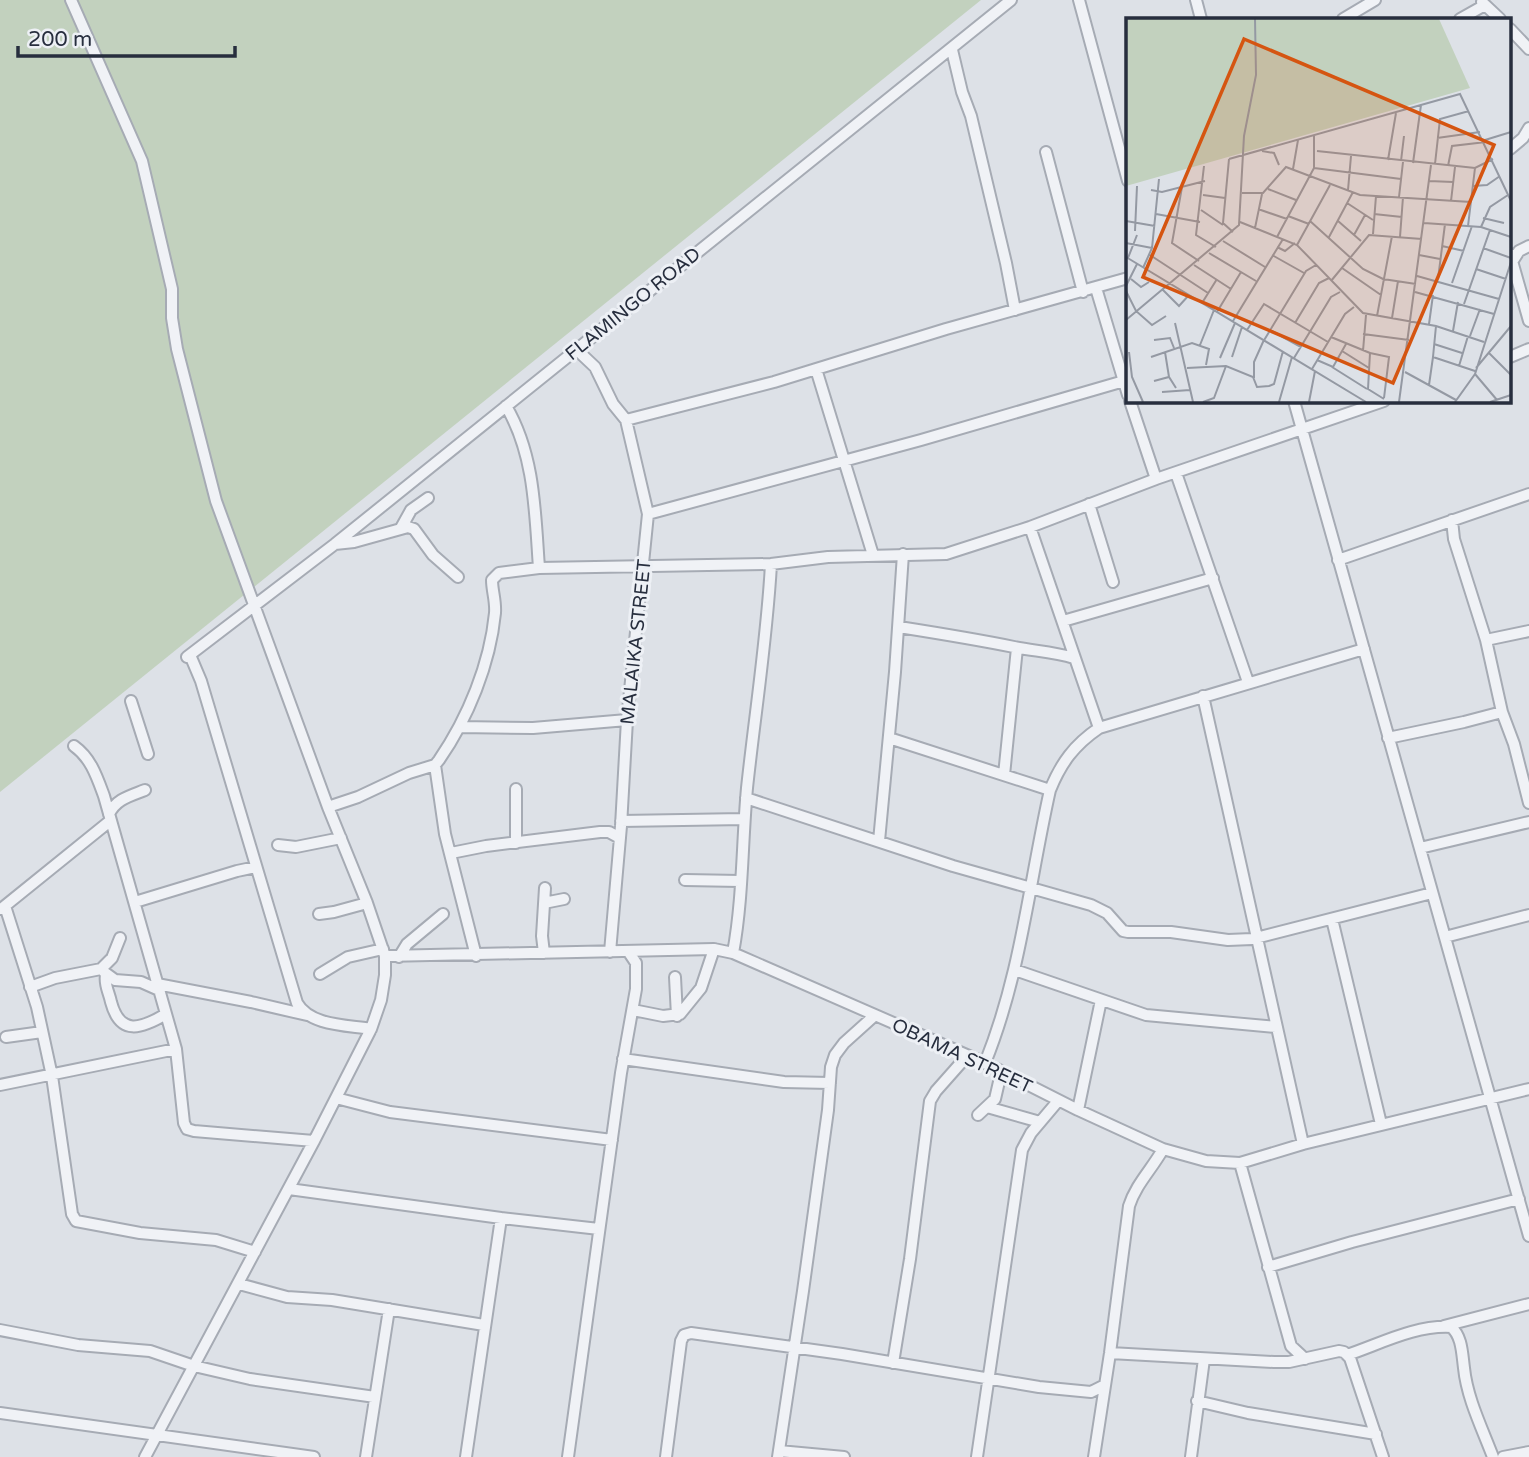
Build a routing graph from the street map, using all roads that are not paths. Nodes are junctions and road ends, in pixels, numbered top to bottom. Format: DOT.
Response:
graph roads {
  1 [pos="71,0"];
  2 [pos="1011,0"];
  3 [pos="1079,0"];
  4 [pos="1196,0"];
  5 [pos="1375,0"];
  6 [pos="1482,2"];
  7 [pos="1201,18"];
  8 [pos="1345,18"];
  9 [pos="1461,18"];
  10 [pos="1499,18"];
  11 [pos="1512,31"];
  12 [pos="1529,49"];
  13 [pos="952,50"];
  14 [pos="1529,128"];
  15 [pos="1512,147"];
  16 [pos="1046,152"];
  17 [pos="1126,174"];
  18 [pos="1529,246"];
  19 [pos="1512,257"];
  20 [pos="1512,262"];
  21 [pos="1126,279"];
  22 [pos="1096,288"];
  23 [pos="1083,292"];
  24 [pos="1015,310"];
  25 [pos="1529,321"];
  26 [pos="1529,349"];
  27 [pos="577,350"];
  28 [pos="1512,356"];
  29 [pos="816,369"];
  30 [pos="1124,381"];
  31 [pos="1126,388"];
  32 [pos="1130,402"];
  33 [pos="1294,402"];
  34 [pos="1381,402"];
  35 [pos="506,406"];
  36 [pos="626,421"];
  37 [pos="1301,429"];
  38 [pos="842,460"];
  39 [pos="1176,473"];
  40 [pos="1156,480"];
  41 [pos="1529,494"];
  42 [pos="428,498"];
  43 [pos="1089,504"];
  44 [pos="648,514"];
  45 [pos="1452,520"];
  46 [pos="1030,527"];
  47 [pos="401,528"];
  48 [pos="335,544"];
  49 [pos="903,554"];
  50 [pos="873,555"];
  51 [pos="1338,560"];
  52 [pos="771,564"];
  53 [pos="645,566"];
  54 [pos="540,568"];
  55 [pos="458,577"];
  56 [pos="1213,578"];
  57 [pos="1113,582"];
  58 [pos="254,607"];
  59 [pos="1063,621"];
  60 [pos="898,627"];
  61 [pos="1529,631"];
  62 [pos="1486,640"];
  63 [pos="1017,648"];
  64 [pos="1364,649"];
  65 [pos="1074,658"];
  66 [pos="1248,682"];
  67 [pos="1203,696"];
  68 [pos="131,701"];
  69 [pos="1502,712"];
  70 [pos="627,720"];
  71 [pos="459,727"];
  72 [pos="1098,728"];
  73 [pos="889,738"];
  74 [pos="1388,738"];
  75 [pos="74,747"];
  76 [pos="148,754"];
  77 [pos="435,765"];
  78 [pos="1004,775"];
  79 [pos="516,789"];
  80 [pos="145,790"];
  81 [pos="1050,790"];
  82 [pos="746,798"];
  83 [pos="1529,803"];
  84 [pos="328,807"];
  85 [pos="110,818"];
  86 [pos="744,818"];
  87 [pos="1529,822"];
  88 [pos="621,823"];
  89 [pos="614,835"];
  90 [pos="341,838"];
  91 [pos="879,841"];
  92 [pos="516,843"];
  93 [pos="278,845"];
  94 [pos="1420,848"];
  95 [pos="452,853"];
  96 [pos="256,867"];
  97 [pos="685,880"];
  98 [pos="740,881"];
  99 [pos="545,888"];
  100 [pos="1031,889"];
  101 [pos="1432,893"];
  102 [pos="564,899"];
  103 [pos="135,902"];
  104 [pos="368,903"];
  105 [pos="544,903"];
  106 [pos="2,908"];
  107 [pos="319,914"];
  108 [pos="443,914"];
  109 [pos="1529,915"];
  110 [pos="1332,919"];
  111 [pos="1446,937"];
  112 [pos="120,938"];
  113 [pos="1258,938"];
  114 [pos="714,949"];
  115 [pos="628,951"];
  116 [pos="645,951"];
  117 [pos="610,952"];
  118 [pos="384,953"];
  119 [pos="544,953"];
  120 [pos="733,953"];
  121 [pos="476,956"];
  122 [pos="399,957"];
  123 [pos="636,963"];
  124 [pos="1015,970"];
  125 [pos="104,972"];
  126 [pos="320,974"];
  127 [pos="675,977"];
  128 [pos="30,987"];
  129 [pos="158,987"];
  130 [pos="1101,1000"];
  131 [pos="633,1010"];
  132 [pos="166,1014"];
  133 [pos="307,1016"];
  134 [pos="677,1016"];
  135 [pos="874,1016"];
  136 [pos="1276,1027"];
  137 [pos="371,1029"];
  138 [pos="42,1032"];
  139 [pos="6,1037"];
  140 [pos="176,1049"];
  141 [pos="967,1056"];
  142 [pos="623,1059"];
  143 [pos="985,1063"];
  144 [pos="1002,1073"];
  145 [pos="52,1076"];
  146 [pos="830,1083"];
  147 [pos="0,1085"];
  148 [pos="1529,1089"];
  149 [pos="337,1098"];
  150 [pos="1491,1098"];
  151 [pos="1058,1101"];
  152 [pos="987,1107"];
  153 [pos="1078,1110"];
  154 [pos="978,1115"];
  155 [pos="1040,1122"];
  156 [pos="1381,1124"];
  157 [pos="612,1140"];
  158 [pos="314,1142"];
  159 [pos="1303,1144"];
  160 [pos="1163,1149"];
  161 [pos="1240,1163"];
  162 [pos="289,1189"];
  163 [pos="1519,1199"];
  164 [pos="501,1219"];
  165 [pos="599,1229"];
  166 [pos="1529,1236"];
  167 [pos="255,1252"];
  168 [pos="1268,1267"];
  169 [pos="239,1284"];
  170 [pos="1529,1304"];
  171 [pos="389,1309"];
  172 [pos="484,1325"];
  173 [pos="1444,1326"];
  174 [pos="0,1330"];
  175 [pos="795,1348"];
  176 [pos="1110,1353"];
  177 [pos="1348,1355"];
  178 [pos="1204,1359"];
  179 [pos="1305,1359"];
  180 [pos="893,1363"];
  181 [pos="194,1366"];
  182 [pos="989,1380"];
  183 [pos="1105,1385"];
  184 [pos="375,1397"];
  185 [pos="1197,1401"];
  186 [pos="0,1413"];
  187 [pos="156,1434"];
  188 [pos="1376,1434"];
  189 [pos="1529,1452"];
  190 [pos="779,1454"];
  191 [pos="281,1455"];
  192 [pos="145,1457"];
  193 [pos="314,1457"];
  194 [pos="366,1457"];
  195 [pos="466,1457"];
  196 [pos="568,1457"];
  197 [pos="666,1457"];
  198 [pos="844,1457"];
  199 [pos="977,1457"];
  200 [pos="1094,1457"];
  201 [pos="1191,1457"];
  202 [pos="1383,1457"];
  203 [pos="1493,1457"];
  204 [pos="1503,1457"];
  1 -- 58 [label="street"];
  2 -- 13 [label="street, FLAMINGO ROAD"];
  3 -- 17 [label="street"];
  4 -- 7 [label="street"];
  5 -- 8 [label="street"];
  6 -- 9 [label="street"];
  6 -- 10 [label="street"];
  11 -- 12 [label="street"];
  13 -- 24 [label="street"];
  13 -- 27 [label="street, FLAMINGO ROAD"];
  14 -- 15 [label="street"];
  16 -- 23 [label="street"];
  18 -- 19 [label="street"];
  20 -- 25 [label="street"];
  21 -- 22 [label="street"];
  22 -- 23 [label="street"];
  22 -- 30 [label="street"];
  23 -- 24 [label="street"];
  24 -- 29 [label="street"];
  26 -- 28 [label="street"];
  27 -- 35 [label="street, FLAMINGO ROAD"];
  27 -- 36 [label="street, MALAIKA STREET"];
  29 -- 36 [label="street"];
  29 -- 38 [label="street"];
  30 -- 31 [label="street"];
  30 -- 38 [label="street"];
  32 -- 40 [label="street"];
  33 -- 37 [label="street"];
  34 -- 37 [label="street"];
  35 -- 48 [label="street, FLAMINGO ROAD"];
  35 -- 54 [label="street"];
  36 -- 44 [label="street, MALAIKA STREET"];
  37 -- 39 [label="street"];
  37 -- 51 [label="street"];
  38 -- 44 [label="street"];
  38 -- 50 [label="street"];
  39 -- 40 [label="street"];
  39 -- 56 [label="street"];
  40 -- 43 [label="street"];
  41 -- 45 [label="street"];
  42 -- 47 [label="street"];
  43 -- 46 [label="street"];
  43 -- 57 [label="street"];
  44 -- 53 [label="street, MALAIKA STREET"];
  45 -- 51 [label="street"];
  45 -- 62 [label="street"];
  46 -- 49 [label="street"];
  46 -- 59 [label="street"];
  47 -- 48 [label="street"];
  47 -- 55 [label="street"];
  48 -- 58 [label="street, FLAMINGO ROAD"];
  49 -- 50 [label="street"];
  49 -- 60 [label="street"];
  50 -- 52 [label="street"];
  51 -- 64 [label="street"];
  52 -- 53 [label="street"];
  52 -- 82 [label="street"];
  53 -- 54 [label="street"];
  53 -- 70 [label="street, MALAIKA STREET"];
  54 -- 71 [label="street"];
  56 -- 59 [label="street"];
  56 -- 66 [label="street"];
  58 -- 84 [label="street"];
  58 -- 96 [label="street, FLAMINGO ROAD"];
  59 -- 65 [label="street"];
  60 -- 63 [label="street"];
  60 -- 73 [label="street"];
  61 -- 62 [label="street"];
  62 -- 69 [label="street"];
  63 -- 65 [label="street"];
  63 -- 78 [label="street"];
  64 -- 66 [label="street"];
  64 -- 74 [label="street"];
  65 -- 72 [label="street"];
  66 -- 67 [label="street"];
  67 -- 72 [label="street"];
  67 -- 113 [label="street"];
  68 -- 76 [label="street"];
  69 -- 74 [label="street"];
  69 -- 83 [label="street"];
  70 -- 71 [label="street"];
  70 -- 88 [label="street, MALAIKA STREET"];
  71 -- 77 [label="street"];
  72 -- 81 [label="street"];
  73 -- 78 [label="street"];
  73 -- 91 [label="street"];
  74 -- 94 [label="street"];
  75 -- 85 [label="street"];
  77 -- 84 [label="street"];
  77 -- 95 [label="street"];
  78 -- 81 [label="street"];
  79 -- 92 [label="street"];
  80 -- 85 [label="street"];
  81 -- 100 [label="street"];
  82 -- 86 [label="street"];
  82 -- 91 [label="street"];
  84 -- 90 [label="street"];
  85 -- 103 [label="street"];
  85 -- 106 [label="street"];
  86 -- 88 [label="street"];
  86 -- 98 [label="street"];
  87 -- 94 [label="street"];
  88 -- 89 [label="street, MALAIKA STREET"];
  89 -- 92 [label="street"];
  89 -- 117 [label="street, MALAIKA STREET"];
  90 -- 93 [label="street"];
  90 -- 104 [label="street"];
  91 -- 100 [label="street"];
  92 -- 95 [label="street"];
  94 -- 101 [label="street"];
  95 -- 121 [label="street"];
  96 -- 103 [label="street"];
  96 -- 133 [label="street"];
  97 -- 98 [label="street"];
  98 -- 120 [label="street"];
  99 -- 105 [label="street"];
  100 -- 113 [label="street"];
  100 -- 124 [label="street"];
  101 -- 110 [label="street"];
  101 -- 111 [label="street"];
  102 -- 105 [label="street"];
  103 -- 129 [label="street"];
  104 -- 107 [label="street"];
  104 -- 118 [label="street"];
  105 -- 119 [label="street"];
  106 -- 128 [label="street"];
  108 -- 122 [label="street"];
  109 -- 111 [label="street"];
  110 -- 113 [label="street"];
  110 -- 156 [label="street"];
  111 -- 150 [label="street"];
  112 -- 125 [label="street"];
  113 -- 136 [label="street"];
  114 -- 116 [label="street, OBAMA STREET"];
  114 -- 120 [label="street, OBAMA STREET"];
  114 -- 134 [label="street"];
  115 -- 116 [label="street, OBAMA STREET"];
  115 -- 117 [label="street, OBAMA STREET"];
  115 -- 123 [label="street"];
  116 -- 123 [label="street"];
  117 -- 119 [label="street, OBAMA STREET"];
  118 -- 122 [label="street, OBAMA STREET"];
  118 -- 126 [label="street, OBAMA STREET"];
  118 -- 137 [label="street"];
  119 -- 121 [label="street, OBAMA STREET"];
  120 -- 135 [label="street, OBAMA STREET"];
  121 -- 122 [label="street, OBAMA STREET"];
  123 -- 131 [label="street"];
  124 -- 130 [label="street"];
  124 -- 143 [label="street"];
  125 -- 128 [label="street"];
  125 -- 129 [label="street"];
  125 -- 132 [label="street"];
  127 -- 134 [label="street"];
  128 -- 138 [label="street"];
  129 -- 132 [label="street"];
  129 -- 133 [label="street"];
  130 -- 136 [label="street"];
  130 -- 153 [label="street"];
  131 -- 134 [label="street"];
  131 -- 142 [label="street"];
  132 -- 140 [label="street"];
  133 -- 137 [label="street"];
  135 -- 141 [label="street, OBAMA STREET"];
  135 -- 146 [label="street"];
  136 -- 159 [label="street"];
  137 -- 149 [label="street"];
  138 -- 139 [label="street"];
  138 -- 145 [label="street"];
  140 -- 145 [label="street"];
  140 -- 158 [label="street"];
  141 -- 143 [label="street, OBAMA STREET"];
  141 -- 180 [label="street"];
  142 -- 146 [label="street"];
  142 -- 157 [label="street"];
  143 -- 144 [label="street, OBAMA STREET"];
  144 -- 151 [label="street, OBAMA STREET"];
  144 -- 152 [label="street"];
  145 -- 147 [label="street"];
  145 -- 167 [label="street"];
  146 -- 175 [label="street"];
  148 -- 150 [label="street, OBAMA STREET"];
  149 -- 157 [label="street"];
  149 -- 158 [label="street"];
  150 -- 156 [label="street, OBAMA STREET"];
  150 -- 163 [label="street"];
  151 -- 153 [label="street, OBAMA STREET"];
  151 -- 155 [label="street"];
  152 -- 154 [label="street"];
  152 -- 155 [label="street"];
  153 -- 160 [label="street, OBAMA STREET"];
  155 -- 182 [label="street"];
  156 -- 159 [label="street, OBAMA STREET"];
  157 -- 165 [label="street"];
  158 -- 162 [label="street"];
  159 -- 161 [label="street, OBAMA STREET"];
  160 -- 161 [label="street, OBAMA STREET"];
  160 -- 176 [label="street"];
  161 -- 168 [label="street"];
  162 -- 164 [label="street"];
  162 -- 167 [label="street"];
  163 -- 166 [label="street"];
  163 -- 168 [label="street"];
  164 -- 165 [label="street"];
  164 -- 172 [label="street"];
  165 -- 196 [label="street"];
  167 -- 169 [label="street"];
  168 -- 179 [label="street"];
  169 -- 171 [label="street"];
  169 -- 181 [label="street"];
  170 -- 173 [label="street"];
  171 -- 172 [label="street"];
  171 -- 184 [label="street"];
  172 -- 195 [label="street"];
  173 -- 177 [label="street"];
  173 -- 203 [label="street"];
  174 -- 181 [label="street"];
  175 -- 180 [label="street"];
  175 -- 190 [label="street"];
  175 -- 197 [label="street"];
  176 -- 178 [label="street"];
  176 -- 183 [label="street"];
  177 -- 179 [label="street"];
  177 -- 188 [label="street"];
  178 -- 179 [label="street"];
  178 -- 185 [label="street"];
  180 -- 182 [label="street"];
  181 -- 184 [label="street"];
  181 -- 187 [label="street"];
  182 -- 183 [label="street"];
  182 -- 199 [label="street"];
  183 -- 200 [label="street"];
  184 -- 194 [label="street"];
  185 -- 188 [label="street"];
  185 -- 201 [label="street"];
  186 -- 187 [label="street"];
  187 -- 191 [label="street"];
  187 -- 192 [label="street"];
  188 -- 202 [label="street"];
  189 -- 204 [label="street"];
  190 -- 198 [label="street"];
  191 -- 193 [label="street"];
}
